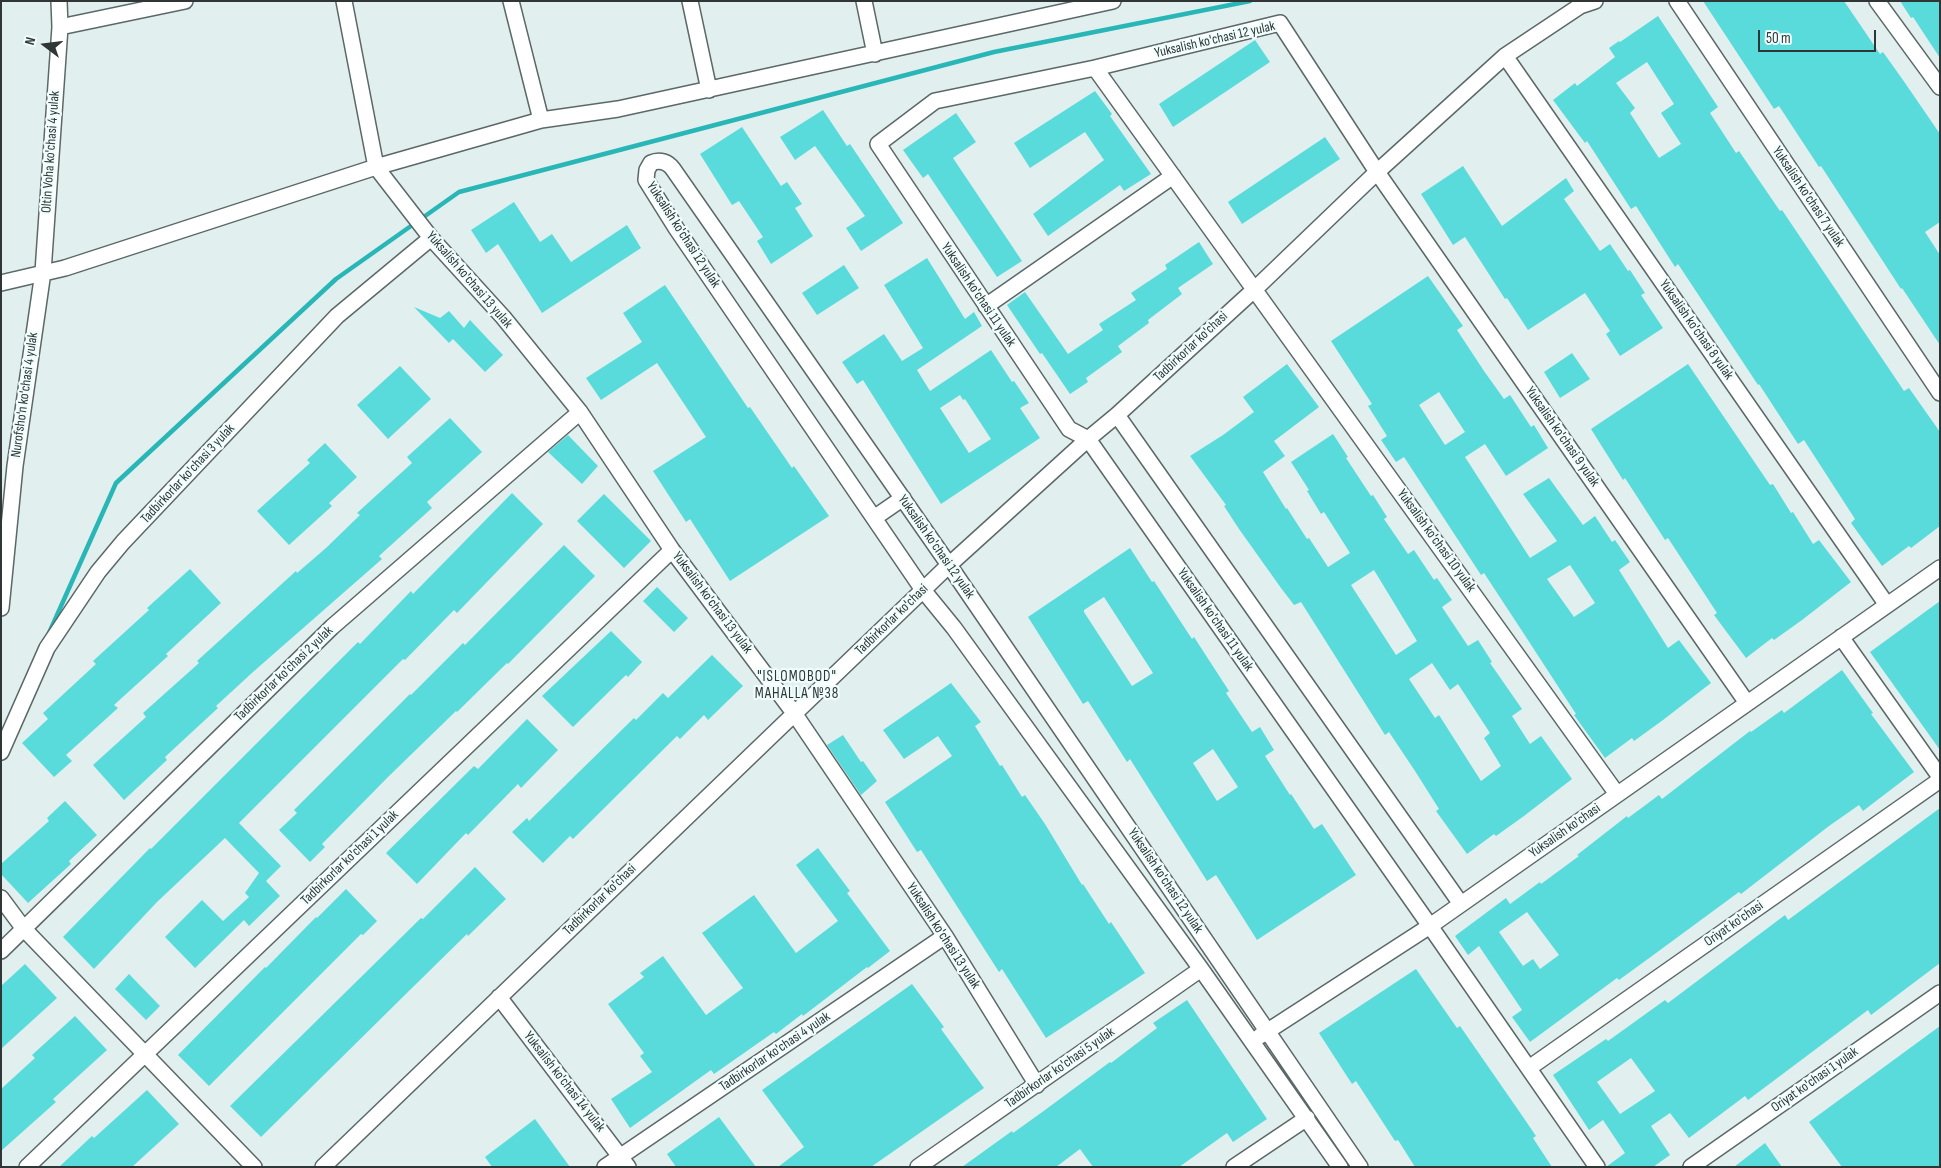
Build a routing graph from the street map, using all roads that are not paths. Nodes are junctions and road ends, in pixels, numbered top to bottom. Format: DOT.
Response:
graph roads {
  1 [pos="59,1"];
  2 [pos="185,1"];
  3 [pos="344,1"];
  4 [pos="511,1"];
  5 [pos="690,1"];
  6 [pos="864,1"];
  7 [pos="1113,1"];
  8 [pos="1595,1"];
  9 [pos="1677,1"];
  10 [pos="1877,1"];
  11 [pos="1042,9"];
  12 [pos="60,27"];
  13 [pos="875,54"];
  14 [pos="1506,56"];
  15 [pos="1095,68"];
  16 [pos="1940,87"];
  17 [pos="709,90"];
  18 [pos="541,120"];
  19 [pos="878,144"];
  20 [pos="376,167"];
  21 [pos="1377,172"];
  22 [pos="1173,176"];
  23 [pos="431,238"];
  24 [pos="43,272"];
  25 [pos="1,283"];
  26 [pos="1255,289"];
  27 [pos="986,306"];
  28 [pos="1940,392"];
  29 [pos="580,412"];
  30 [pos="1118,415"];
  31 [pos="1088,439"];
  32 [pos="903,498"];
  33 [pos="874,518"];
  34 [pos="672,550"];
  35 [pos="949,565"];
  36 [pos="1940,568"];
  37 [pos="923,590"];
  38 [pos="1887,605"];
  39 [pos="1,608"];
  40 [pos="1841,637"];
  41 [pos="1747,703"];
  42 [pos="794,713"];
  43 [pos="1,752"];
  44 [pos="1940,778"];
  45 [pos="1617,794"];
  46 [pos="1,898"];
  47 [pos="1461,904"];
  48 [pos="1430,926"];
  49 [pos="24,929"];
  50 [pos="945,936"];
  51 [pos="1,951"];
  52 [pos="1201,969"];
  53 [pos="1940,993"];
  54 [pos="499,997"];
  55 [pos="1267,1030"];
  56 [pos="1253,1042"];
  57 [pos="144,1054"];
  58 [pos="1529,1068"];
  59 [pos="1036,1085"];
  60 [pos="1307,1118"];
  61 [pos="625,1161"];
  62 [pos="28,1167"];
  63 [pos="254,1167"];
  64 [pos="323,1167"];
  65 [pos="605,1167"];
  66 [pos="918,1167"];
  67 [pos="1234,1167"];
  68 [pos="1340,1167"];
  69 [pos="1360,1167"];
  70 [pos="1597,1167"];
  71 [pos="1690,1167"];
  1 -- 12 [label="street, Oltin Voha ko'chasi 4 yulak"];
  2 -- 12 [label="street"];
  3 -- 20 [label="street"];
  4 -- 18 [label="street"];
  5 -- 17 [label="street"];
  6 -- 13 [label="street"];
  7 -- 11 [label="street"];
  8 -- 14 [label="street, Tadbirkorlar ko'chasi"];
  9 -- 28 [label="street, Yuksalish ko'chasi 7 yulak"];
  10 -- 16 [label="street"];
  11 -- 13 [label="street"];
  12 -- 24 [label="street, Oltin Voha ko'chasi 4 yulak"];
  13 -- 17 [label="street"];
  14 -- 21 [label="street, Tadbirkorlar ko'chasi"];
  14 -- 38 [label="street, Yuksalish ko'chasi 8 yulak"];
  15 -- 19 [label="street, Yuksalish ko'chasi 12 yulak"];
  15 -- 21 [label="street, Yuksalish ko'chasi 12 yulak"];
  15 -- 22 [label="street"];
  17 -- 18 [label="street"];
  18 -- 20 [label="street"];
  19 -- 27 [label="street, Yuksalish ko'chasi 11 yulak"];
  20 -- 23 [label="street, Yuksalish ko'chasi 13 yulak"];
  20 -- 24 [label="street"];
  21 -- 26 [label="street, Tadbirkorlar ko'chasi"];
  21 -- 41 [label="street, Yuksalish ko'chasi 9 yulak"];
  22 -- 26 [label="street"];
  22 -- 27 [label="street"];
  23 -- 29 [label="street, Yuksalish ko'chasi 13 yulak"];
  23 -- 43 [label="street, Tadbirkorlar ko'chasi 3 yulak"];
  24 -- 25 [label="street"];
  24 -- 39 [label="street, Nurofsho'n ko'chasi 4 yulak"];
  26 -- 30 [label="street, Tadbirkorlar ko'chasi"];
  26 -- 45 [label="street, Yuksalish ko'chasi 10 yulak"];
  27 -- 31 [label="street, Yuksalish ko'chasi 11 yulak"];
  29 -- 34 [label="street, Yuksalish ko'chasi 13 yulak"];
  29 -- 49 [label="street, Tadbirkorlar ko'chasi 2 yulak"];
  30 -- 31 [label="street, Tadbirkorlar ko'chasi"];
  30 -- 47 [label="street"];
  31 -- 35 [label="street, Tadbirkorlar ko'chasi"];
  31 -- 48 [label="street, Yuksalish ko'chasi 11 yulak"];
  32 -- 33 [label="street"];
  32 -- 33 [label="street, Yuksalish ko'chasi 12 yulak"];
  32 -- 35 [label="street, Yuksalish ko'chasi 12 yulak"];
  33 -- 37 [label="street, Yuksalish ko'chasi 12 yulak"];
  34 -- 42 [label="street, Yuksalish ko'chasi 13 yulak"];
  34 -- 57 [label="street, Tadbirkorlar ko'chasi 1 yulak"];
  35 -- 37 [label="street, Tadbirkorlar ko'chasi"];
  35 -- 55 [label="street, Yuksalish ko'chasi 12 yulak"];
  36 -- 38 [label="street, Yuksalish ko'chasi"];
  37 -- 42 [label="street, Tadbirkorlar ko'chasi"];
  37 -- 52 [label="street, Yuksalish ko'chasi 12 yulak"];
  38 -- 40 [label="street, Yuksalish ko'chasi"];
  40 -- 41 [label="street, Yuksalish ko'chasi"];
  40 -- 44 [label="street"];
  41 -- 45 [label="street, Yuksalish ko'chasi"];
  42 -- 50 [label="street, Yuksalish ko'chasi 13 yulak"];
  42 -- 54 [label="street, Tadbirkorlar ko'chasi"];
  44 -- 58 [label="street, Oriyat ko'chasi"];
  45 -- 47 [label="street, Yuksalish ko'chasi"];
  46 -- 49 [label="street"];
  47 -- 48 [label="street, Yuksalish ko'chasi"];
  48 -- 55 [label="street"];
  48 -- 58 [label="street"];
  49 -- 51 [label="street, Tadbirkorlar ko'chasi 2 yulak"];
  49 -- 57 [label="street"];
  50 -- 59 [label="street, Yuksalish ko'chasi 13 yulak"];
  50 -- 61 [label="street, Tadbirkorlar ko'chasi 4 yulak"];
  52 -- 56 [label="street, Yuksalish ko'chasi 12 yulak"];
  52 -- 59 [label="street, Tadbirkorlar ko'chasi 5 yulak"];
  53 -- 71 [label="street, Oriyat ko'chasi 1 yulak"];
  54 -- 61 [label="street, Yuksalish ko'chasi 14 yulak"];
  54 -- 64 [label="street, Tadbirkorlar ko'chasi"];
  55 -- 56 [label="street"];
  55 -- 69 [label="street, Yuksalish ko'chasi 12 yulak"];
  56 -- 60 [label="street, Yuksalish ko'chasi 12 yulak"];
  57 -- 62 [label="street, Tadbirkorlar ko'chasi 1 yulak"];
  57 -- 63 [label="street"];
  58 -- 70 [label="street"];
  59 -- 66 [label="street, Tadbirkorlar ko'chasi 5 yulak"];
  60 -- 67 [label="street"];
  60 -- 68 [label="street, Yuksalish ko'chasi 12 yulak"];
  61 -- 65 [label="street, Tadbirkorlar ko'chasi 4 yulak"];
}
